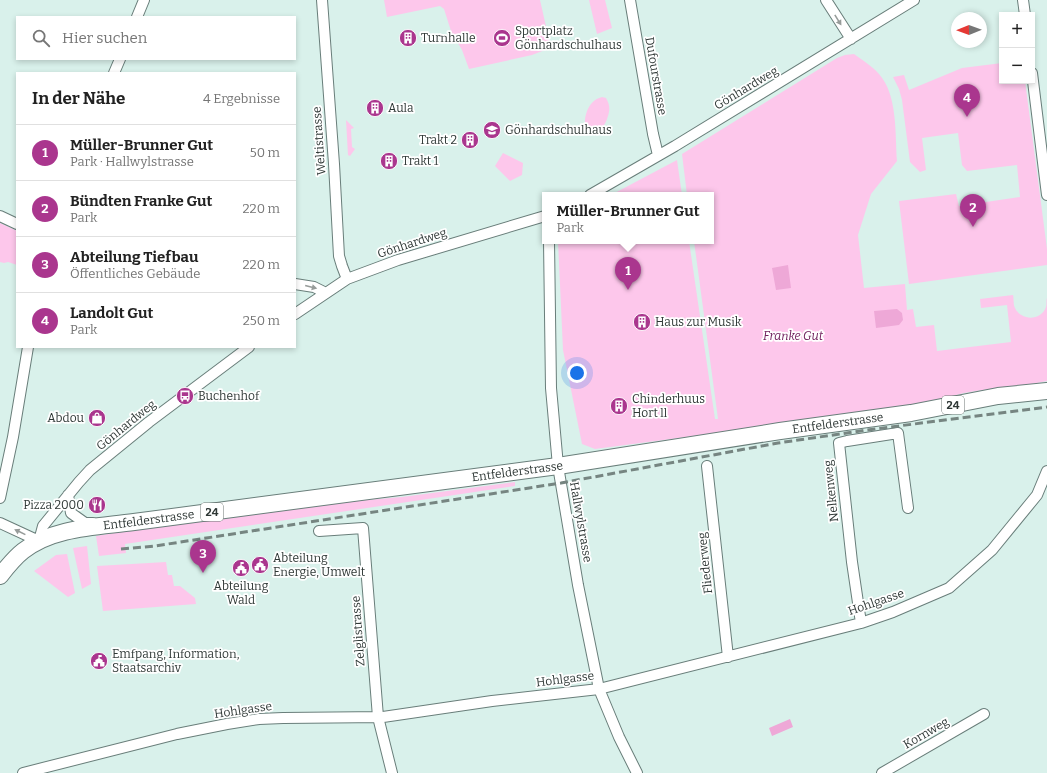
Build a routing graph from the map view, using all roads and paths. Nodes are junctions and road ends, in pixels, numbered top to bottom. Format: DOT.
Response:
graph roads {
  1 [pos="144,0"];
  2 [pos="322,0"];
  3 [pos="630,0"];
  4 [pos="826,0"];
  5 [pos="914,0"];
  6 [pos="1023,0"];
  7 [pos="1025,12"];
  8 [pos="137,16"];
  9 [pos="851,39"];
  10 [pos="120,60"];
  11 [pos="114,72"];
  12 [pos="1033,84"];
  13 [pos="658,155"];
  14 [pos="595,192"];
  15 [pos="1047,195"];
  16 [pos="0,216"];
  17 [pos="542,217"];
  18 [pos="16,224"];
  19 [pos="549,244"];
  20 [pos="347,279"];
  21 [pos="296,284"];
  22 [pos="326,293"];
  23 [pos="296,313"];
  24 [pos="28,348"];
  25 [pos="248,348"];
  26 [pos="1047,391"];
  27 [pos="558,466"];
  28 [pos="707,466"];
  29 [pos="1047,471"];
  30 [pos="68,495"];
  31 [pos="0,498"];
  32 [pos="908,508"];
  33 [pos="0,523"];
  34 [pos="112,525"];
  35 [pos="320,531"];
  36 [pos="39,541"];
  37 [pos="0,576"];
  38 [pos="861,623"];
  39 [pos="728,657"];
  40 [pos="599,689"];
  41 [pos="984,714"];
  42 [pos="378,717"];
  43 [pos="23,773"];
  44 [pos="392,773"];
  45 [pos="637,773"];
  46 [pos="882,773"];
  1 -- 8 [label="street"];
  2 -- 20 [label="street, Weltistrasse"];
  3 -- 13 [label="street, Dufourstrasse"];
  4 -- 9 [label="street, one-way"];
  5 -- 9 [label="street, Gönhardweg"];
  6 -- 7 [label="street"];
  9 -- 13 [label="street, Gönhardweg"];
  10 -- 11 [label="street"];
  12 -- 15 [label="street"];
  13 -- 14 [label="street, Gönhardweg"];
  16 -- 18 [label="street"];
  17 -- 20 [label="street, Gönhardweg"];
  19 -- 27 [label="street, Hallwylstrasse"];
  20 -- 22 [label="street, Gönhardweg"];
  21 -- 22 [label="street, one-way"];
  22 -- 23 [label="street, Gönhardweg"];
  24 -- 31 [label="street"];
  25 -- 30 [label="street, Gönhardweg"];
  26 -- 27 [label="main road, Entfelderstrasse / 24"];
  27 -- 34 [label="main road, Entfelderstrasse / 24"];
  27 -- 40 [label="street, Hallwylstrasse"];
  28 -- 39 [label="street, Fliederweg"];
  29 -- 38 [label="street, Hohlgasse"];
  30 -- 34 [label="street"];
  30 -- 36 [label="street, Gönhardweg"];
  32 -- 38 [label="street, Nelkenweg"];
  36 -- 33 [label="street, one-way"];
  34 -- 36 [label="main road, Entfelderstrasse / 24"];
  35 -- 42 [label="street, Zelglistrasse"];
  36 -- 37 [label="main road, Entfelderstrasse / 24"];
  38 -- 39 [label="street, Hohlgasse"];
  39 -- 40 [label="street, Hohlgasse"];
  40 -- 42 [label="street, Hohlgasse"];
  40 -- 45 [label="street, Hallwylstrasse"];
  41 -- 46 [label="street, Kornweg"];
  42 -- 43 [label="street, Hohlgasse"];
  42 -- 44 [label="street, Zelglistrasse"];
}
